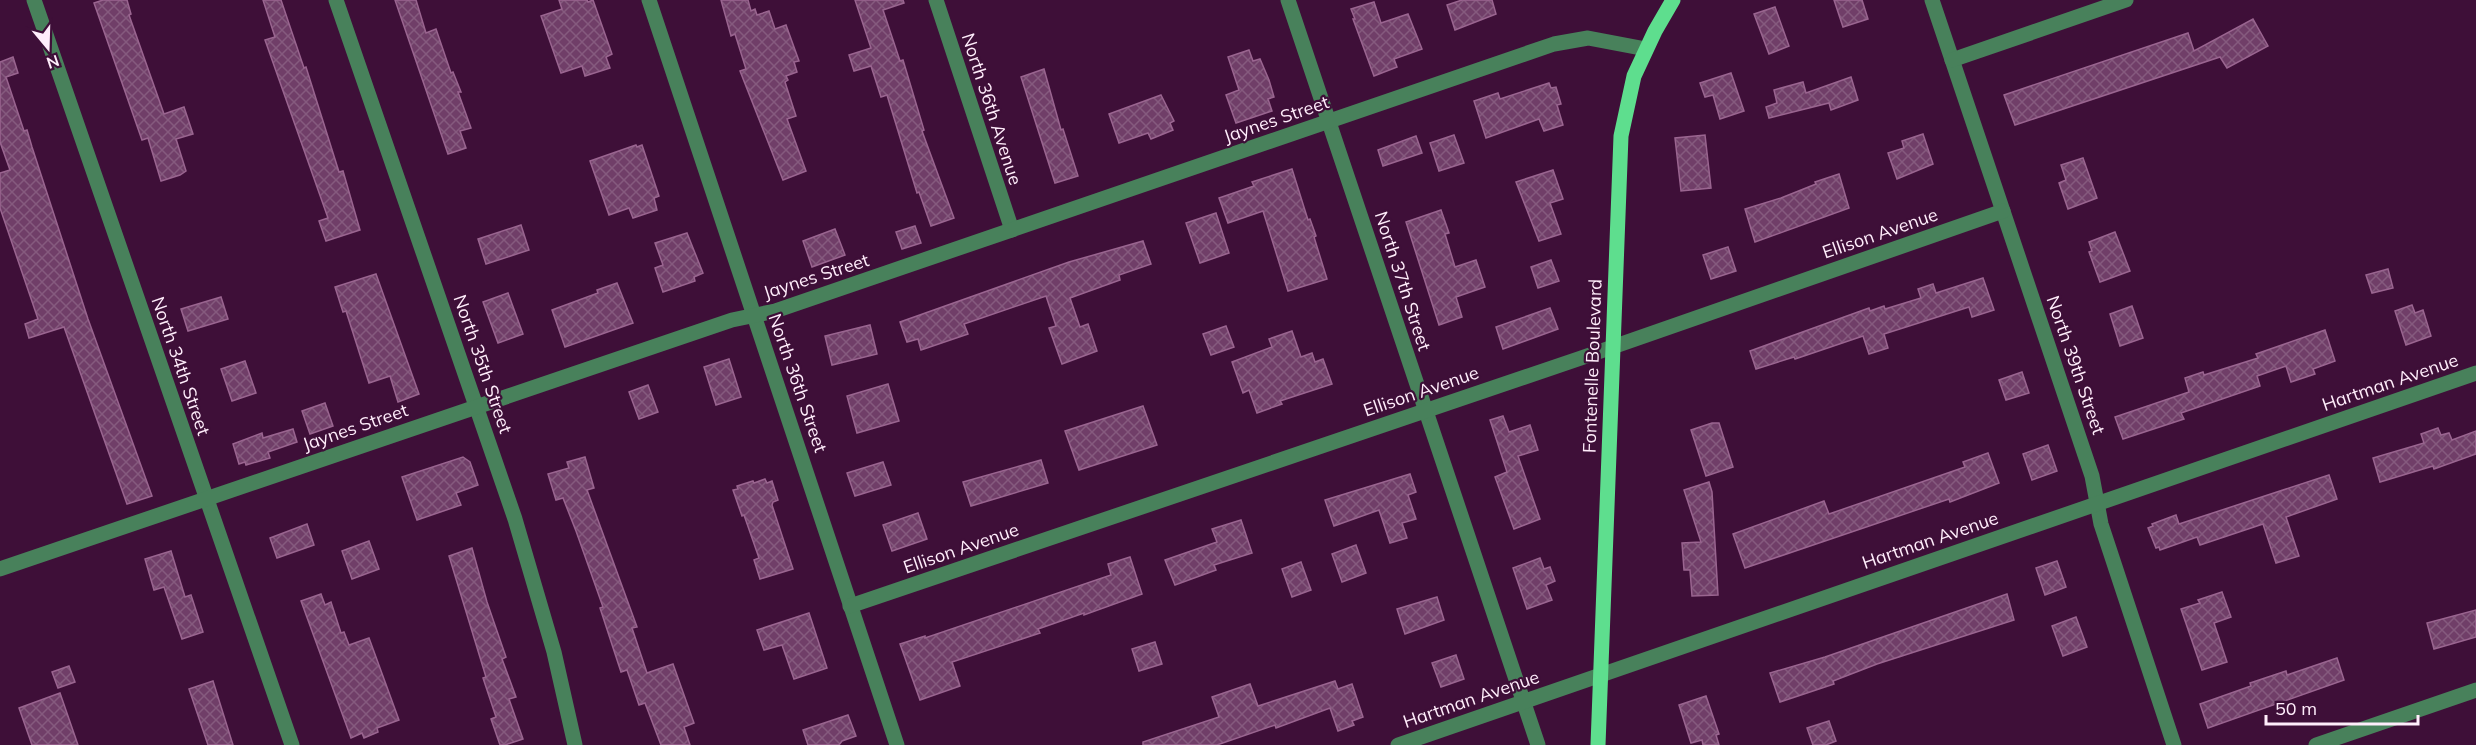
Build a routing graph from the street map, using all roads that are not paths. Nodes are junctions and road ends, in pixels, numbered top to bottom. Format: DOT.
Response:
graph roads {
  1 [pos="34,0"];
  2 [pos="336,0"];
  3 [pos="649,0"];
  4 [pos="936,0"];
  5 [pos="1288,0"];
  6 [pos="1673,0"];
  7 [pos="1932,0"];
  8 [pos="2126,0"];
  9 [pos="1646,49"];
  10 [pos="1952,60"];
  11 [pos="1329,121"];
  12 [pos="2003,211"];
  13 [pos="1012,230"];
  14 [pos="754,315"];
  15 [pos="1613,347"];
  16 [pos="2476,373"];
  17 [pos="477,407"];
  18 [pos="1425,410"];
  19 [pos="206,498"];
  20 [pos="2098,503"];
  21 [pos="0,568"];
  22 [pos="850,606"];
  23 [pos="1601,673"];
  24 [pos="2476,690"];
  25 [pos="1523,702"];
  26 [pos="292,745"];
  27 [pos="575,745"];
  28 [pos="897,745"];
  29 [pos="1398,745"];
  30 [pos="1538,745"];
  31 [pos="1598,745"];
  32 [pos="2174,745"];
  33 [pos="2316,745"];
  1 -- 19 [label="street, North 34th Street"];
  2 -- 17 [label="street, North 35th Street"];
  3 -- 14 [label="street, North 36th Street"];
  4 -- 13 [label="street, North 36th Avenue"];
  5 -- 11 [label="street, North 37th Street"];
  6 -- 9 [label="main road, Fontenelle Boulevard"];
  7 -- 10 [label="street, North 39th Street"];
  8 -- 10 [label="street"];
  9 -- 11 [label="street, Jaynes Street"];
  9 -- 15 [label="main road, Fontenelle Boulevard"];
  10 -- 12 [label="street, North 39th Street"];
  11 -- 13 [label="street, Jaynes Street"];
  11 -- 18 [label="street, North 37th Street"];
  12 -- 15 [label="street, Ellison Avenue"];
  12 -- 20 [label="street, North 39th Street"];
  13 -- 14 [label="street, Jaynes Street"];
  14 -- 17 [label="street, Jaynes Street"];
  14 -- 22 [label="street, North 36th Street"];
  15 -- 18 [label="street, Ellison Avenue"];
  15 -- 23 [label="main road, Fontenelle Boulevard"];
  16 -- 20 [label="street, Hartman Avenue"];
  17 -- 19 [label="street, Jaynes Street"];
  17 -- 27 [label="street, North 35th Street"];
  18 -- 22 [label="street, Ellison Avenue"];
  18 -- 25 [label="street, North 37th Street"];
  19 -- 21 [label="street, Jaynes Street"];
  19 -- 26 [label="street, North 34th Street"];
  20 -- 23 [label="street, Hartman Avenue"];
  20 -- 32 [label="street, North 39th Street"];
  22 -- 28 [label="street, North 36th Street"];
  23 -- 25 [label="street, Hartman Avenue"];
  23 -- 31 [label="main road, Fontenelle Boulevard"];
  24 -- 33 [label="street"];
  25 -- 29 [label="street, Hartman Avenue"];
  25 -- 30 [label="street, North 37th Street"];
}
